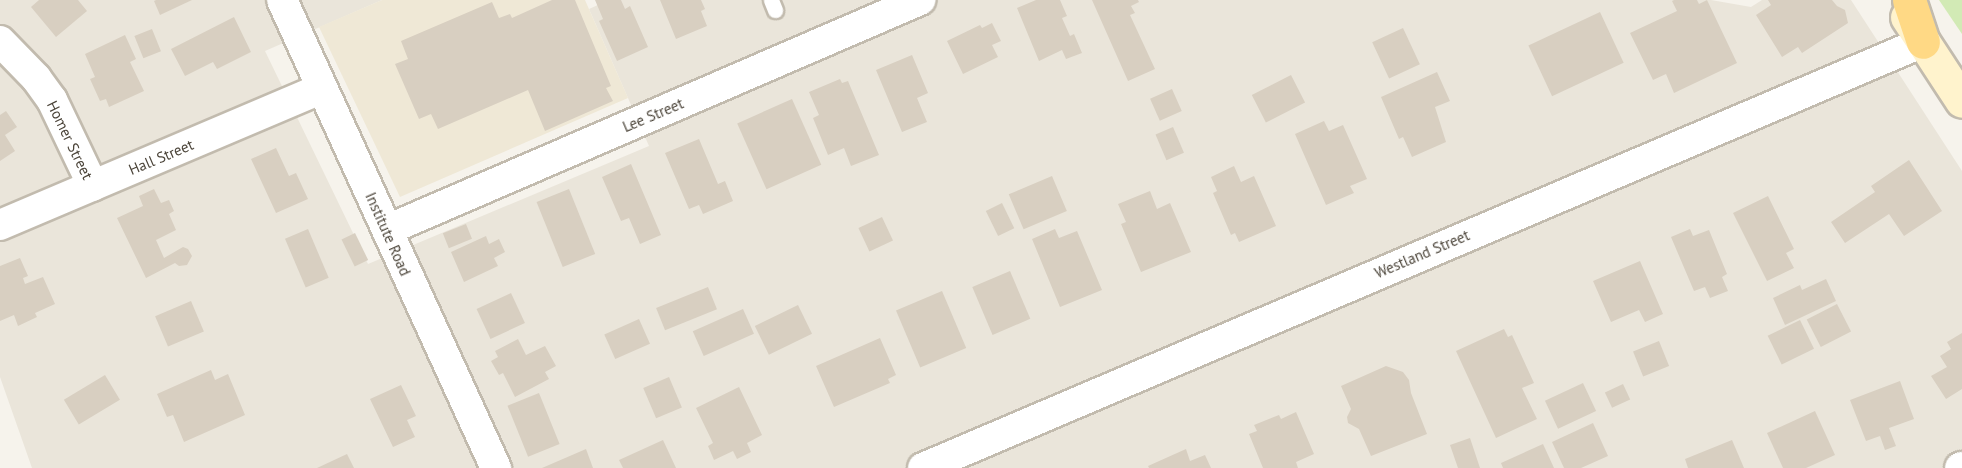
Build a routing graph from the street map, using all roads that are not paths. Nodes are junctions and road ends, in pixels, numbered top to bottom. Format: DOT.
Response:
graph roads {
  1 [pos="282,0"];
  2 [pos="920,0"];
  3 [pos="1896,0"];
  4 [pos="1909,0"];
  5 [pos="0,41"];
  6 [pos="1923,42"];
  7 [pos="321,89"];
  8 [pos="1962,101"];
  9 [pos="93,186"];
  10 [pos="0,225"];
  11 [pos="387,230"];
  12 [pos="488,466"];
  13 [pos="923,468"];
  1 -- 7 [label="street, Institute Road"];
  2 -- 11 [label="street, Lee Street"];
  3 -- 6 [label="main road"];
  4 -- 6 [label="highway"];
  5 -- 9 [label="street, Homer Street"];
  6 -- 8 [label="main road"];
  6 -- 13 [label="street, Westland Street"];
  7 -- 9 [label="street, Hall Street"];
  7 -- 11 [label="street, Institute Road"];
  9 -- 10 [label="street, Hall Street"];
  11 -- 12 [label="street, Institute Road"];
}
